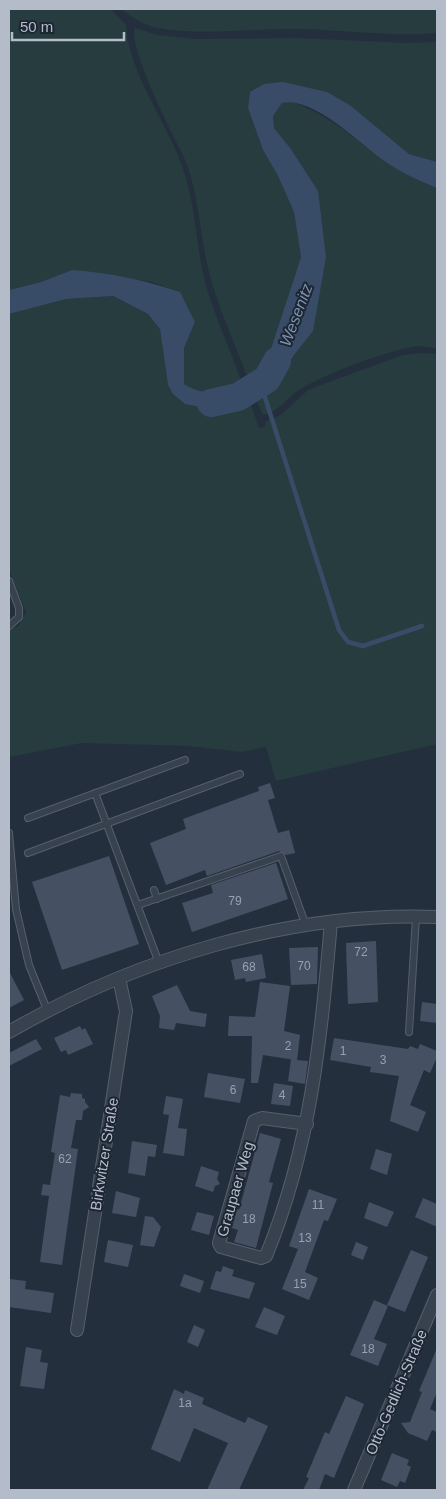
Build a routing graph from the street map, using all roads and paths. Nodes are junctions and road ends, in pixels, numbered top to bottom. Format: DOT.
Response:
graph roads {
  1 [pos="9,581"];
  2 [pos="9,626"];
  3 [pos="185,760"];
  4 [pos="240,774"];
  5 [pos="95,793"];
  6 [pos="28,818"];
  7 [pos="106,824"];
  8 [pos="9,833"];
  9 [pos="28,853"];
  10 [pos="154,890"];
  11 [pos="157,899"];
  12 [pos="138,906"];
  13 [pos="416,916"];
  14 [pos="437,916"];
  15 [pos="331,922"];
  16 [pos="306,926"];
  17 [pos="160,963"];
  18 [pos="119,978"];
  19 [pos="48,1012"];
  20 [pos="9,1032"];
  21 [pos="409,1032"];
  22 [pos="307,1124"];
  23 [pos="437,1295"];
  24 [pos="77,1330"];
  25 [pos="354,1490"];
  1 -- 2 [label="lane"];
  3 -- 5 [label="lane"];
  4 -- 7 [label="lane"];
  5 -- 6 [label="lane"];
  5 -- 7 [label="lane"];
  7 -- 9 [label="lane"];
  7 -- 12 [label="lane"];
  8 -- 19 [label="lane"];
  10 -- 11 [label="lane"];
  11 -- 12 [label="lane"];
  11 -- 16 [label="lane"];
  12 -- 17 [label="lane"];
  13 -- 14 [label="street"];
  13 -- 15 [label="street"];
  13 -- 21 [label="lane"];
  15 -- 16 [label="street"];
  15 -- 22 [label="street, Graupaer Weg"];
  16 -- 17 [label="street"];
  17 -- 18 [label="street"];
  18 -- 19 [label="street"];
  18 -- 24 [label="street, Birkwitzer Straße"];
  19 -- 20 [label="street"];
  22 -- 22 [label="street, Graupaer Weg"];
  23 -- 25 [label="street, Otto-Gedlich-Straße"];
}
